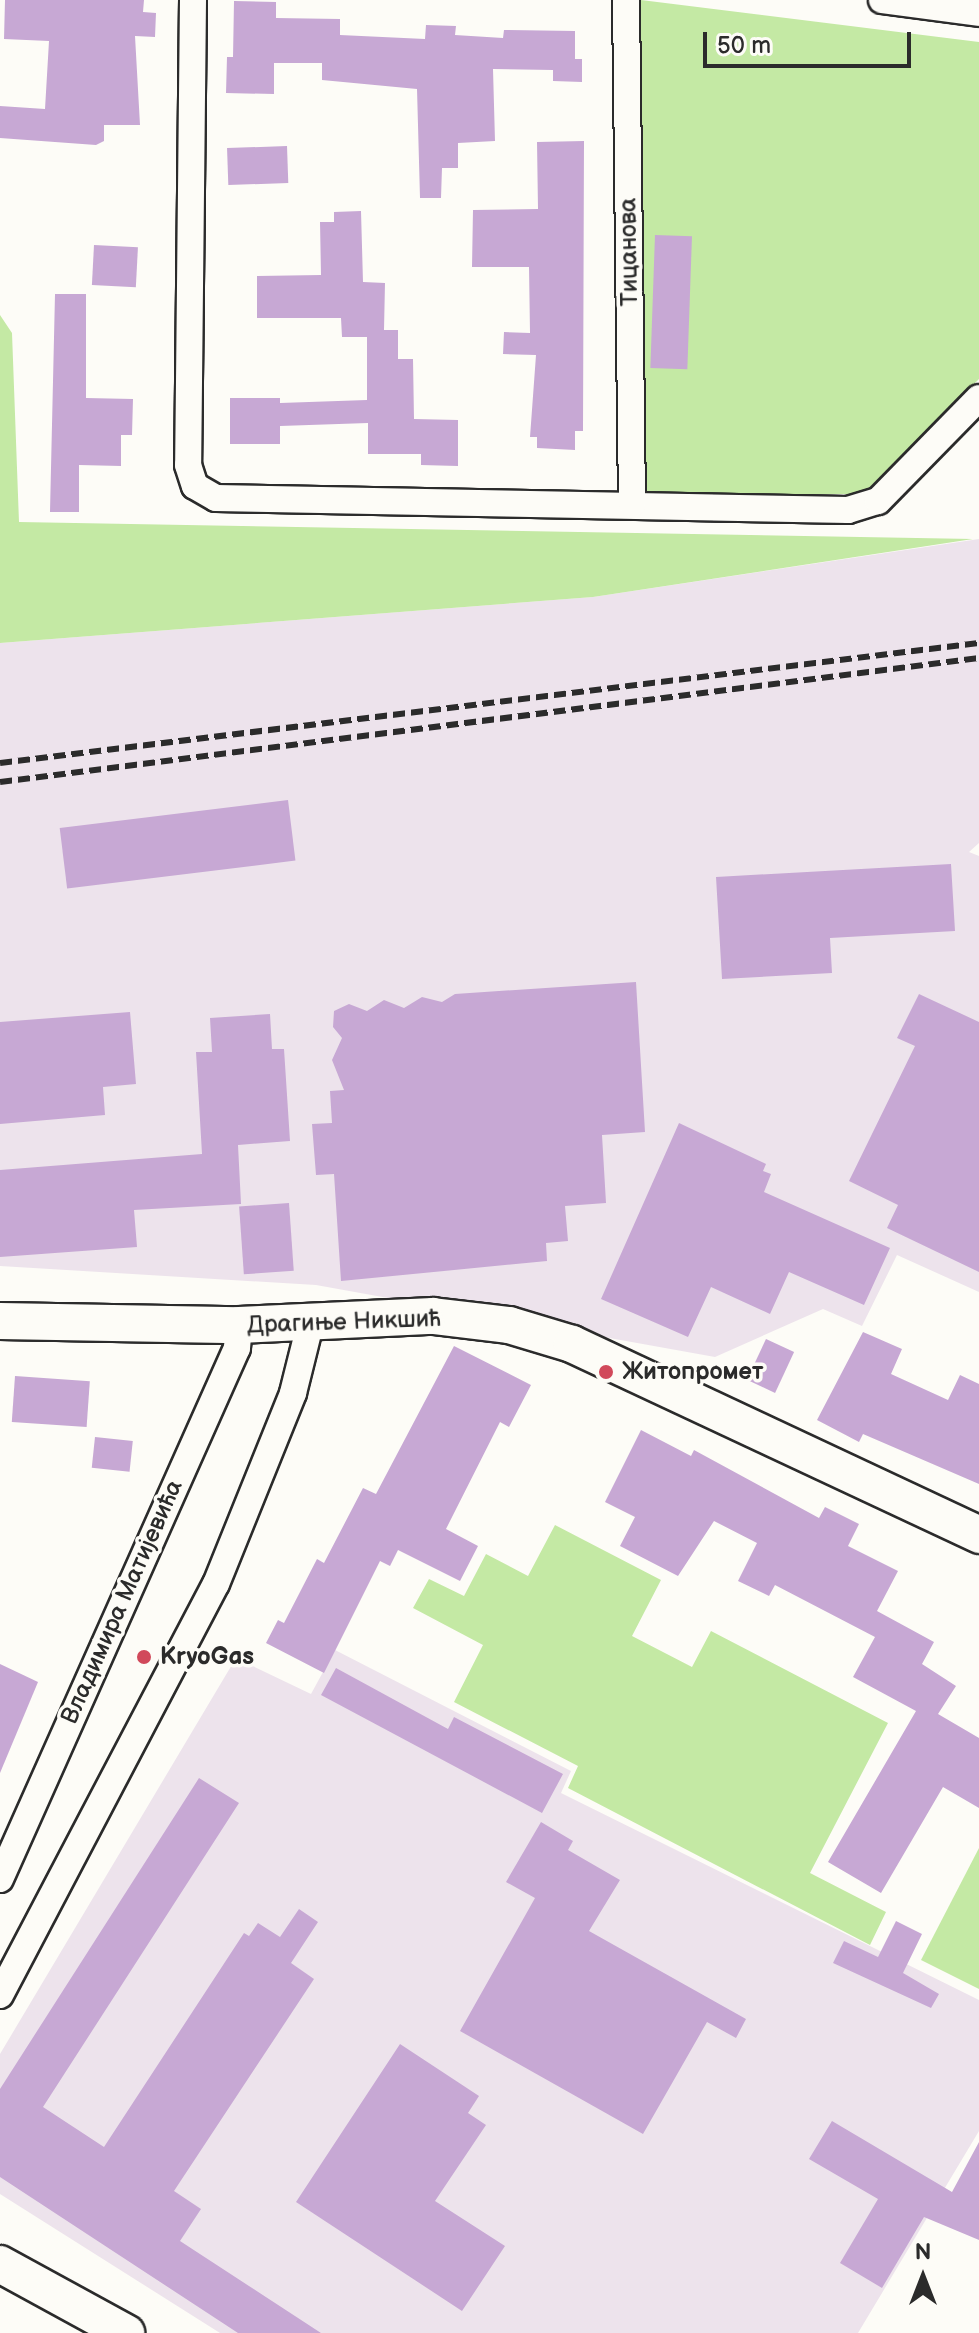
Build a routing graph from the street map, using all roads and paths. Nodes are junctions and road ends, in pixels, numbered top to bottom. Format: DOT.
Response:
graph roads {
  1 [pos="193,0"];
  2 [pos="626,0"];
  3 [pos="882,0"];
  4 [pos="979,13"];
  5 [pos="979,398"];
  6 [pos="632,504"];
  7 [pos="0,1321"];
  8 [pos="311,1321"];
  9 [pos="239,1325"];
  10 [pos="979,1535"];
  11 [pos="0,1879"];
  12 [pos="0,1995"];
  13 [pos="0,2264"];
  14 [pos="126,2333"];
  1 -- 6 [label="street"];
  2 -- 6 [label="street, Тицанова"];
  3 -- 4 [label="street"];
  5 -- 6 [label="street"];
  7 -- 9 [label="street, Драгиње Никшић"];
  8 -- 9 [label="street, Драгиње Никшић"];
  8 -- 10 [label="street, Драгиње Никшић"];
  8 -- 12 [label="street"];
  9 -- 11 [label="street, Владимира Матијевића"];
  13 -- 14 [label="street"];
}
